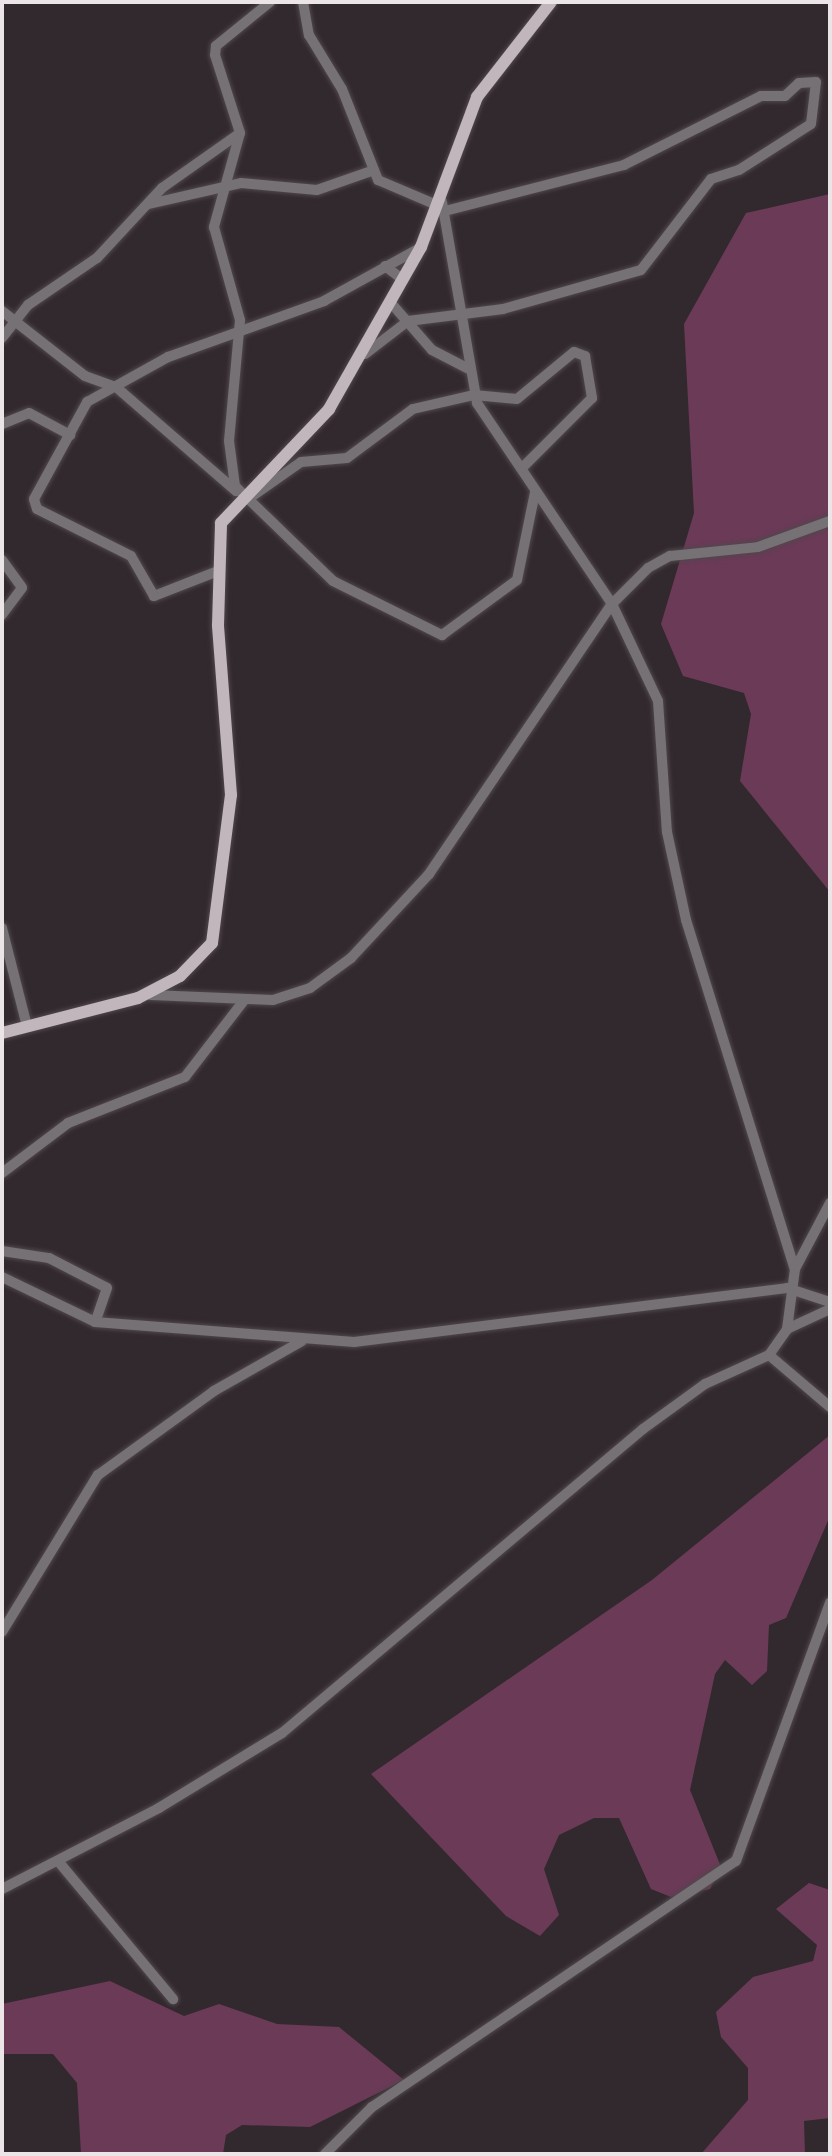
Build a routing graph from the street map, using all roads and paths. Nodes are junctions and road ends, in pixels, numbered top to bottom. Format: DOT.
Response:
graph roads {
  1 [pos="270,2"];
  2 [pos="303,2"];
  3 [pos="551,2"];
  4 [pos="240,133"];
  5 [pos="374,170"];
  6 [pos="228,184"];
  7 [pos="147,204"];
  8 [pos="442,207"];
  9 [pos="421,247"];
  10 [pos="385,266"];
  11 [pos="402,279"];
  12 [pos="391,303"];
  13 [pos="2,311"];
  14 [pos="466,312"];
  15 [pos="408,321"];
  16 [pos="13,322"];
  17 [pos="240,329"];
  18 [pos="2,338"];
  19 [pos="355,365"];
  20 [pos="469,369"];
  21 [pos="116,387"];
  22 [pos="474,395"];
  23 [pos="2,424"];
  24 [pos="70,435"];
  25 [pos="522,468"];
  26 [pos="535,492"];
  27 [pos="250,499"];
  28 [pos="830,521"];
  29 [pos="2,560"];
  30 [pos="218,571"];
  31 [pos="612,604"];
  32 [pos="2,615"];
  33 [pos="2,928"];
  34 [pos="138,998"];
  35 [pos="245,999"];
  36 [pos="27,1026"];
  37 [pos="2,1033"];
  38 [pos="2,1173"];
  39 [pos="830,1203"];
  40 [pos="2,1251"];
  41 [pos="795,1269"];
  42 [pos="2,1277"];
  43 [pos="787,1288"];
  44 [pos="830,1302"];
  45 [pos="830,1309"];
  46 [pos="95,1322"];
  47 [pos="787,1329"];
  48 [pos="304,1340"];
  49 [pos="769,1355"];
  50 [pos="830,1407"];
  51 [pos="830,1603"];
  52 [pos="2,1632"];
  53 [pos="58,1861"];
  54 [pos="2,1889"];
  55 [pos="173,1999"];
  56 [pos="325,2154"];
  1 -- 4 [label="street"];
  2 -- 5 [label="street"];
  3 -- 8 [label="main road"];
  4 -- 6 [label="street"];
  4 -- 7 [label="street"];
  5 -- 6 [label="street"];
  5 -- 8 [label="street"];
  6 -- 7 [label="street"];
  6 -- 17 [label="street"];
  7 -- 16 [label="street"];
  8 -- 9 [label="main road"];
  8 -- 14 [label="street"];
  8 -- 14 [label="street"];
  9 -- 10 [label="street"];
  9 -- 11 [label="main road"];
  10 -- 11 [label="street"];
  10 -- 17 [label="street"];
  11 -- 12 [label="main road"];
  12 -- 15 [label="street"];
  12 -- 19 [label="main road"];
  13 -- 16 [label="street"];
  14 -- 15 [label="street"];
  14 -- 20 [label="street"];
  15 -- 19 [label="street"];
  15 -- 20 [label="street"];
  16 -- 18 [label="street"];
  16 -- 21 [label="street"];
  17 -- 21 [label="street"];
  17 -- 27 [label="street"];
  19 -- 27 [label="main road"];
  20 -- 22 [label="street"];
  21 -- 24 [label="street"];
  21 -- 27 [label="street"];
  22 -- 25 [label="street"];
  22 -- 25 [label="street"];
  22 -- 27 [label="street"];
  23 -- 24 [label="street"];
  24 -- 30 [label="street"];
  25 -- 26 [label="street"];
  26 -- 27 [label="street"];
  26 -- 31 [label="street"];
  27 -- 30 [label="main road"];
  28 -- 31 [label="street"];
  29 -- 32 [label="street"];
  30 -- 34 [label="main road"];
  31 -- 35 [label="street"];
  31 -- 41 [label="street"];
  33 -- 36 [label="street"];
  34 -- 35 [label="street"];
  34 -- 36 [label="main road"];
  35 -- 38 [label="street"];
  36 -- 37 [label="main road"];
  39 -- 41 [label="street"];
  40 -- 46 [label="street"];
  41 -- 43 [label="street"];
  42 -- 46 [label="street"];
  43 -- 44 [label="street"];
  43 -- 47 [label="street"];
  43 -- 48 [label="street"];
  45 -- 47 [label="street"];
  46 -- 48 [label="street"];
  47 -- 49 [label="street"];
  48 -- 52 [label="street"];
  49 -- 50 [label="street"];
  49 -- 53 [label="street"];
  51 -- 56 [label="street"];
  53 -- 54 [label="street"];
  53 -- 55 [label="street"];
}
